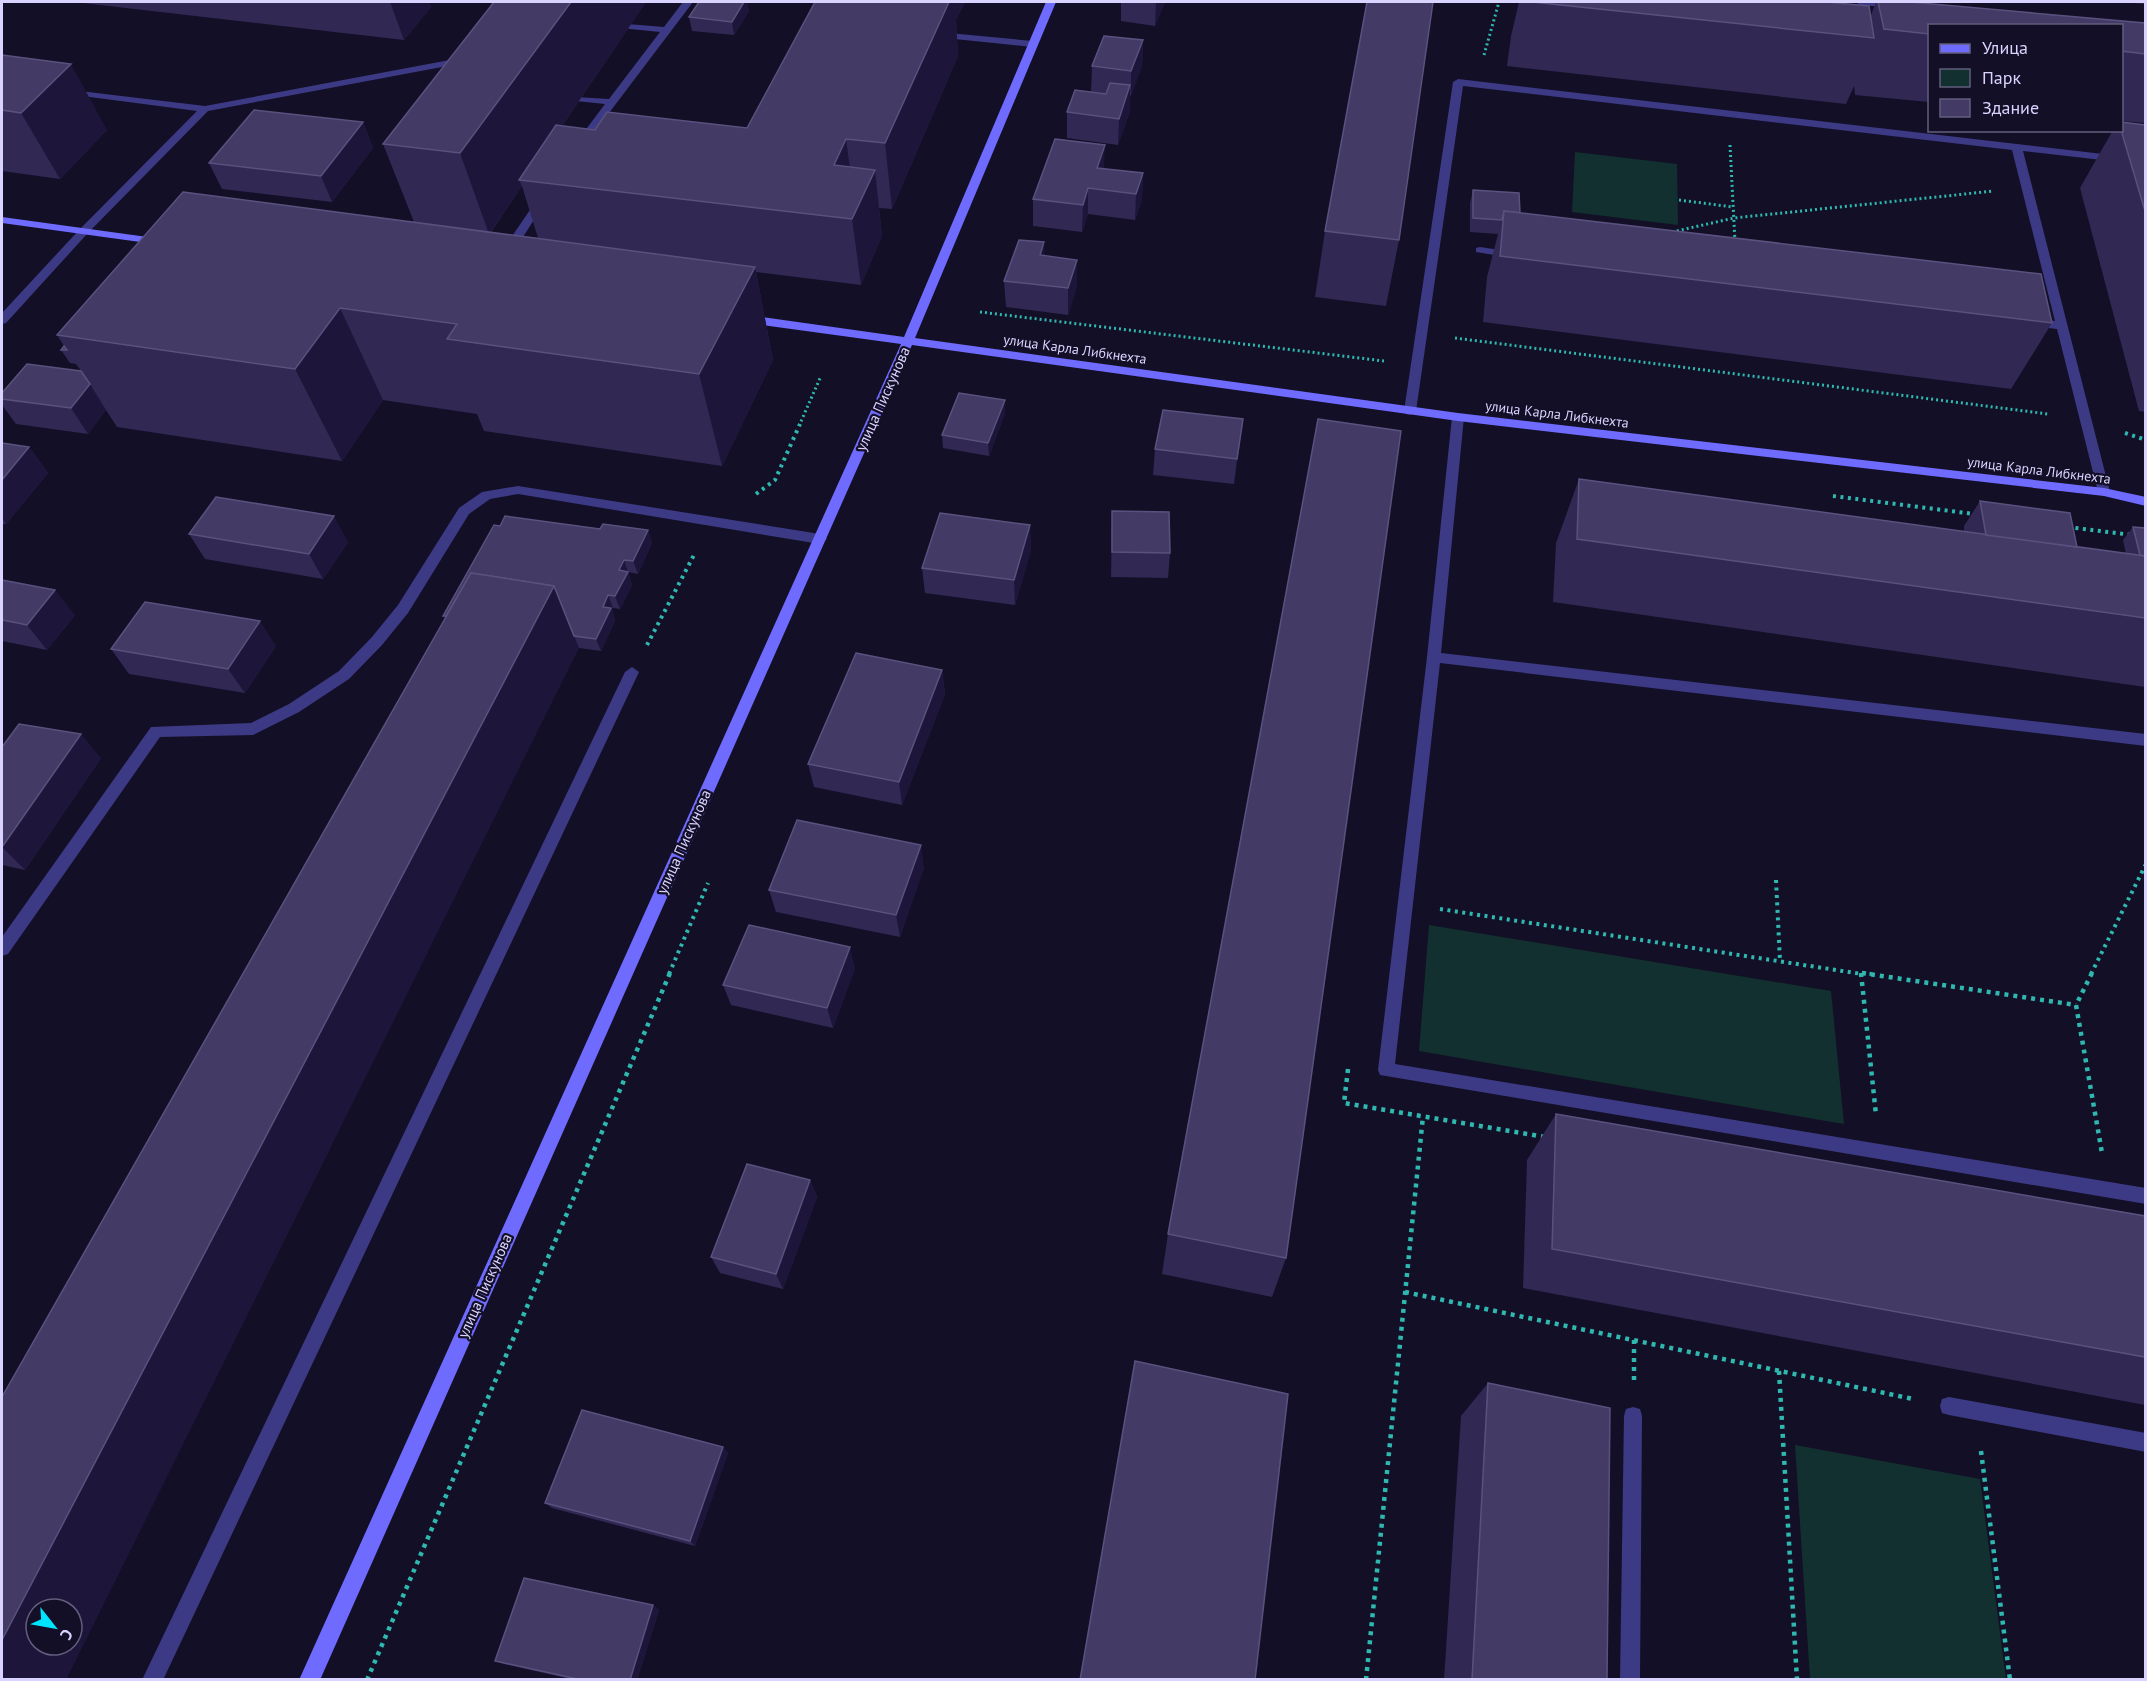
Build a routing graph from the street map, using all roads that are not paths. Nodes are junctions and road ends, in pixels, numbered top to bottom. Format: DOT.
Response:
graph roads {
  1 [pos="688,2"];
  2 [pos="1051,2"];
  3 [pos="1860,2"];
  4 [pos="1907,6"];
  5 [pos="630,26"];
  6 [pos="667,30"];
  7 [pos="922,33"];
  8 [pos="471,44"];
  9 [pos="1033,44"];
  10 [pos="58,89"];
  11 [pos="580,99"];
  12 [pos="612,102"];
  13 [pos="205,109"];
  14 [pos="2018,147"];
  15 [pos="571,156"];
  16 [pos="2145,162"];
  17 [pos="545,196"];
  18 [pos="2,220"];
  19 [pos="83,232"];
  20 [pos="178,244"];
  21 [pos="1480,250"];
  22 [pos="1526,256"];
  23 [pos="499,265"];
  24 [pos="735,318"];
  25 [pos="2,320"];
  26 [pos="2016,320"];
  27 [pos="2062,326"];
  28 [pos="909,340"];
  29 [pos="1410,411"];
  30 [pos="1458,417"];
  31 [pos="2104,492"];
  32 [pos="2145,502"];
  33 [pos="820,539"];
  34 [pos="1434,657"];
  35 [pos="632,672"];
  36 [pos="2145,740"];
  37 [pos="2,949"];
  38 [pos="2145,1196"];
  39 [pos="1949,1406"];
  40 [pos="1634,1416"];
  41 [pos="2145,1443"];
  42 [pos="152,1680"];
  43 [pos="309,1680"];
  44 [pos="1630,1680"];
  1 -- 6 [label="lane"];
  2 -- 9 [label="main road, улица Пискунова"];
  3 -- 4 [label="lane"];
  5 -- 6 [label="lane"];
  6 -- 12 [label="lane"];
  7 -- 9 [label="lane"];
  8 -- 13 [label="lane"];
  9 -- 28 [label="main road, улица Пискунова"];
  10 -- 13 [label="lane"];
  11 -- 12 [label="lane"];
  12 -- 15 [label="lane"];
  13 -- 19 [label="lane"];
  14 -- 16 [label="lane"];
  14 -- 27 [label="lane"];
  14 -- 29 [label="lane"];
  17 -- 23 [label="lane"];
  18 -- 19 [label="main road"];
  19 -- 20 [label="main road"];
  19 -- 25 [label="lane"];
  21 -- 22 [label="lane"];
  24 -- 28 [label="main road, улица Карла Либкнехта"];
  26 -- 27 [label="lane"];
  27 -- 31 [label="lane"];
  28 -- 29 [label="main road, улица Карла Либкнехта"];
  28 -- 33 [label="main road, улица Пискунова"];
  29 -- 30 [label="main road, улица Карла Либкнехта"];
  30 -- 31 [label="main road, улица Карла Либкнехта"];
  30 -- 34 [label="lane"];
  31 -- 32 [label="main road, улица Карла Либкнехта"];
  33 -- 37 [label="lane"];
  33 -- 43 [label="main road, улица Пискунова"];
  34 -- 36 [label="lane"];
  34 -- 38 [label="lane"];
  35 -- 42 [label="lane"];
  39 -- 41 [label="lane"];
  40 -- 44 [label="lane"];
}
